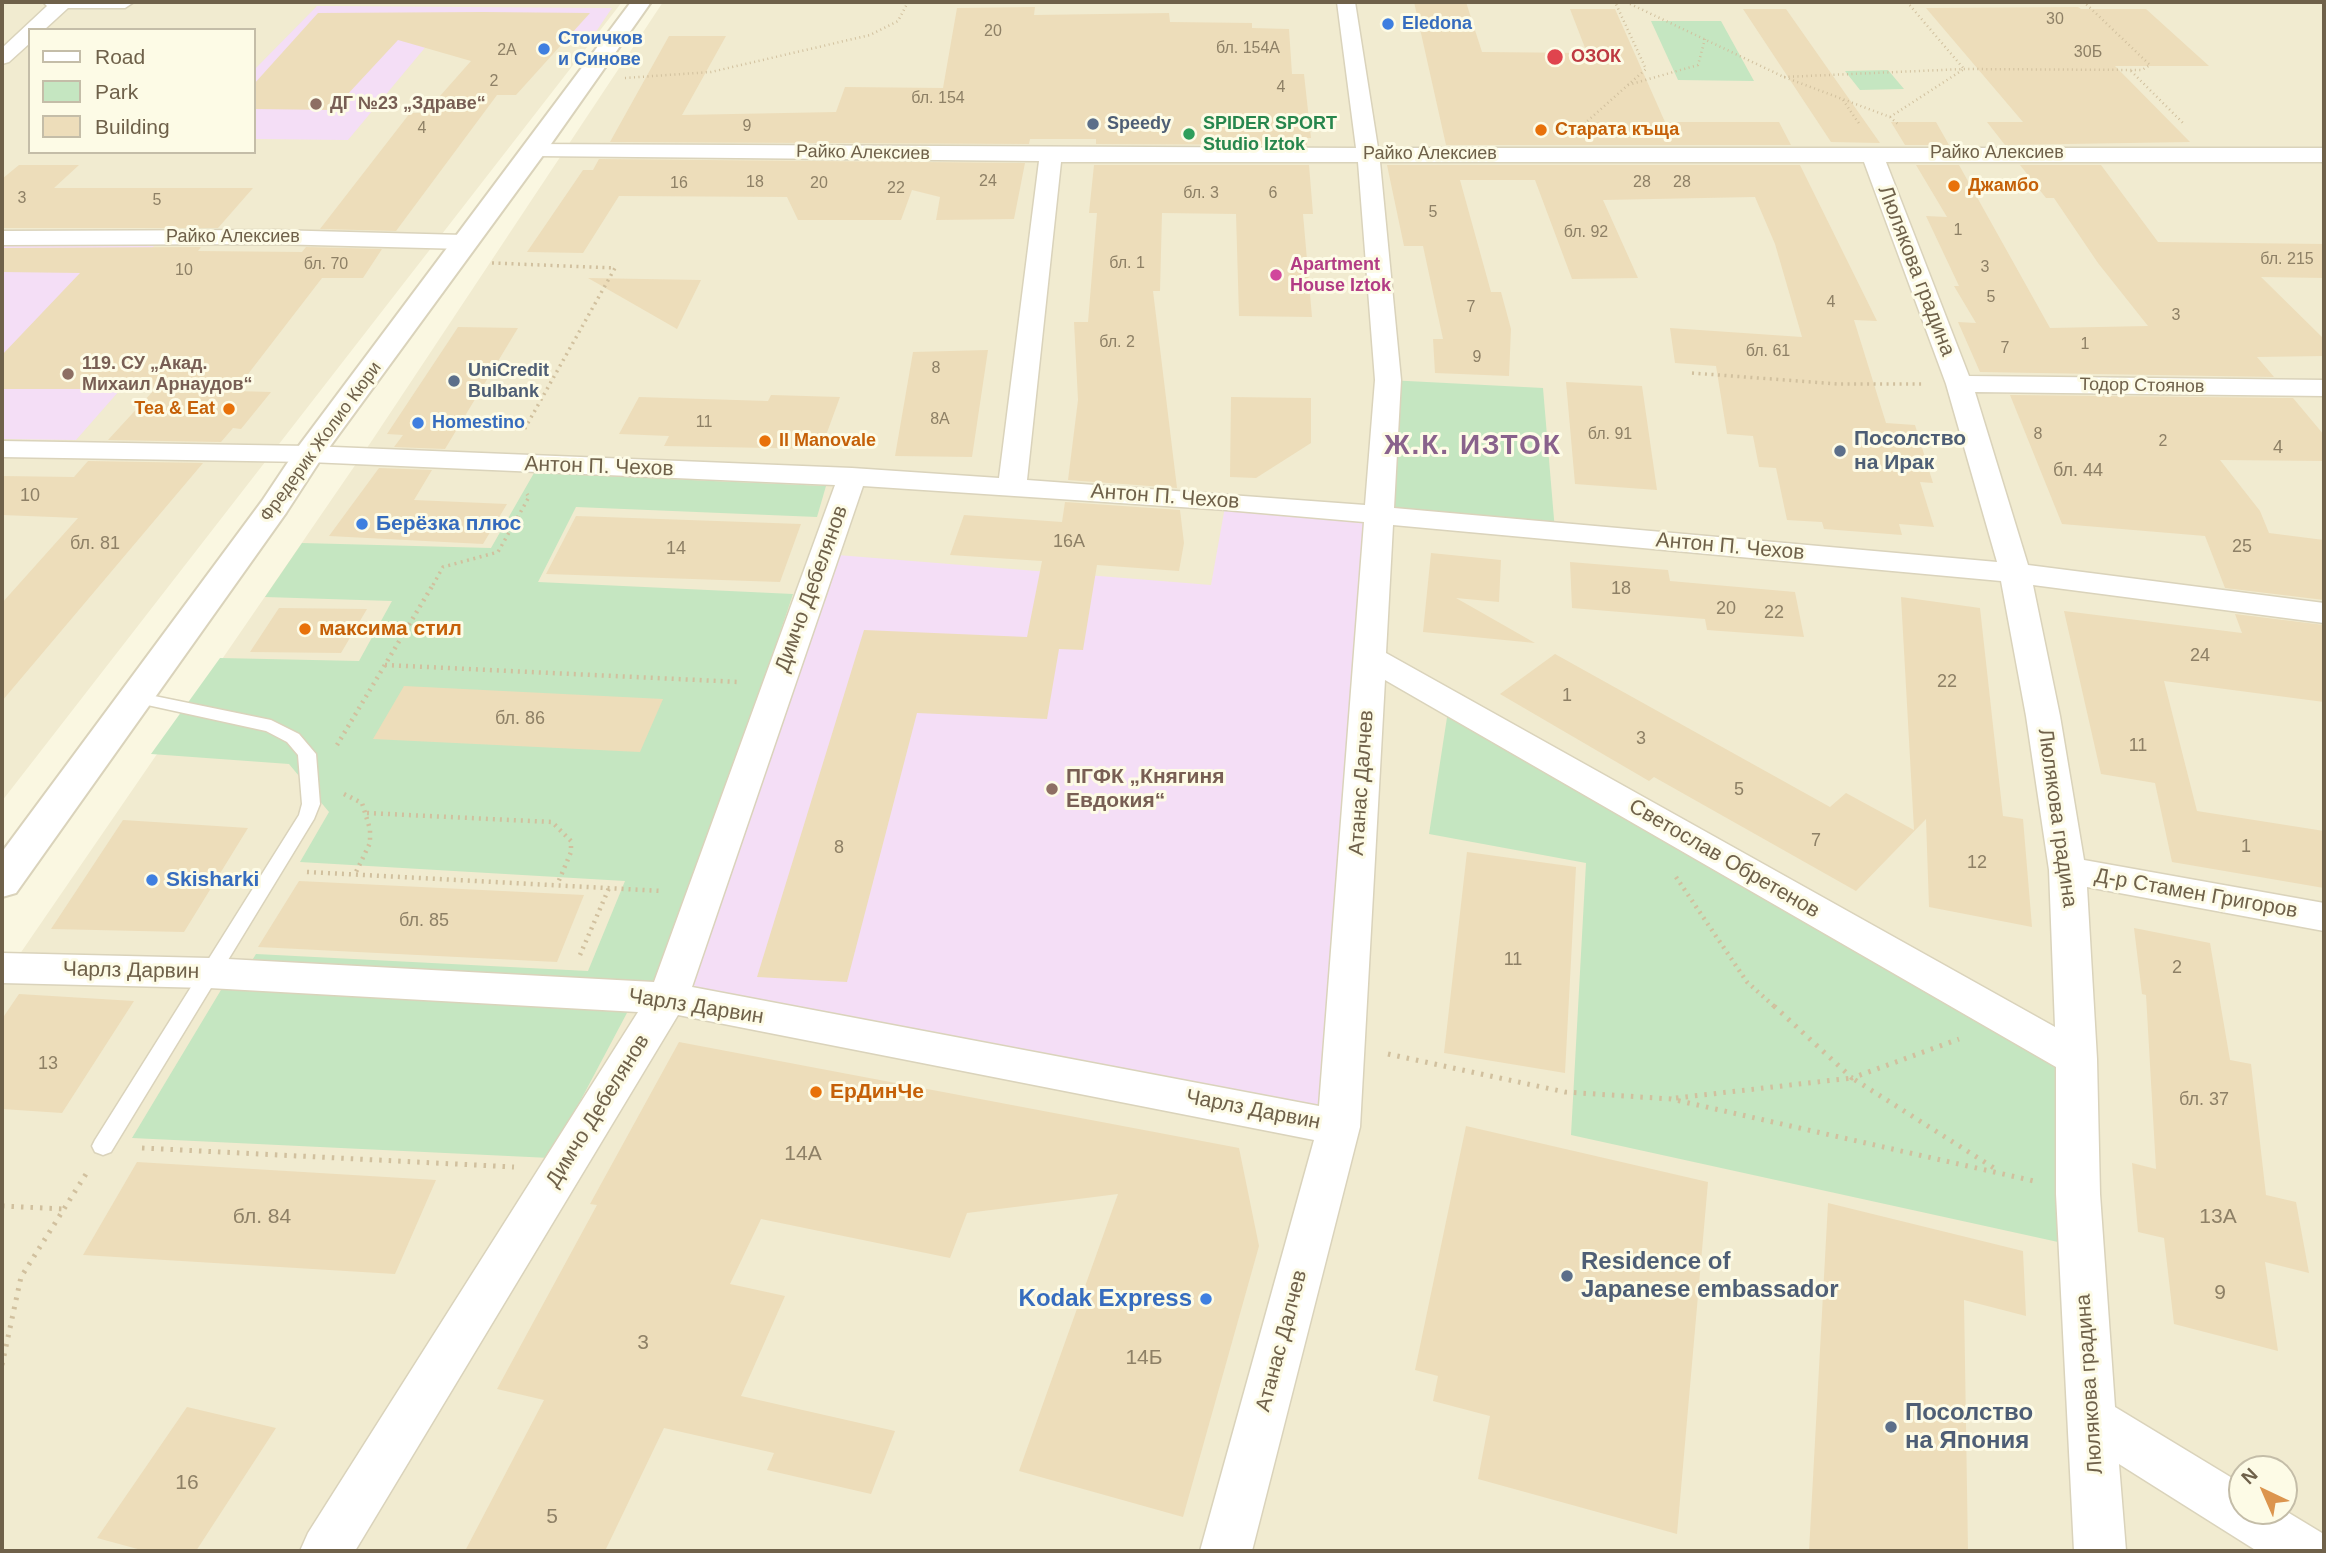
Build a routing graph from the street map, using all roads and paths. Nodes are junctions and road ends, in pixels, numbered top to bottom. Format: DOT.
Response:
graph roads {
  1 [pos="52,2"];
  2 [pos="63,2"];
  3 [pos="125,2"];
  4 [pos="641,2"];
  5 [pos="908,2"];
  6 [pos="1346,2"];
  7 [pos="1615,2"];
  8 [pos="1626,2"];
  9 [pos="1908,2"];
  10 [pos="2084,2"];
  11 [pos="34,28"];
  12 [pos="28,34"];
  13 [pos="1705,39"];
  14 [pos="2,58"];
  15 [pos="1964,69"];
  16 [pos="2130,70"];
  17 [pos="1784,77"];
  18 [pos="586,80"];
  19 [pos="1628,86"];
  20 [pos="536,149"];
  21 [pos="1872,153"];
  22 [pos="1590,154"];
  23 [pos="2214,154"];
  24 [pos="1051,155"];
  25 [pos="1368,155"];
  26 [pos="2324,155"];
  27 [pos="2,238"];
  28 [pos="464,242"];
  29 [pos="493,263"];
  30 [pos="1692,373"];
  31 [pos="1959,384"];
  32 [pos="2324,388"];
  33 [pos="522,434"];
  34 [pos="2,449"];
  35 [pos="309,454"];
  36 [pos="505,463"];
  37 [pos="852,477"];
  38 [pos="1012,487"];
  39 [pos="1381,515"];
  40 [pos="2015,573"];
  41 [pos="2324,613"];
  42 [pos="1371,658"];
  43 [pos="385,665"];
  44 [pos="742,683"];
  45 [pos="135,697"];
  46 [pos="338,743"];
  47 [pos="311,786"];
  48 [pos="367,813"];
  49 [pos="274,870"];
  50 [pos="2067,870"];
  51 [pos="1672,871"];
  52 [pos="355,874"];
  53 [pos="2,882"];
  54 [pos="557,885"];
  55 [pos="609,888"];
  56 [pos="705,893"];
  57 [pos="2324,917"];
  58 [pos="2,968"];
  59 [pos="209,972"];
  60 [pos="564,991"];
  61 [pos="668,998"];
  62 [pos="1967,1036"];
  63 [pos="1345,1045"];
  64 [pos="2077,1059"];
  65 [pos="1852,1078"];
  66 [pos="1671,1099"];
  67 [pos="1339,1127"];
  68 [pos="103,1146"];
  69 [pos="561,1169"];
  70 [pos="1997,1171"];
  71 [pos="2078,1194"];
  72 [pos="2,1206"];
  73 [pos="64,1209"];
  74 [pos="2,1366"];
  75 [pos="2092,1420"];
  76 [pos="326,1551"];
  77 [pos="1226,1551"];
  78 [pos="2101,1551"];
  79 [pos="2304,1551"];
  1 -- 2 [label="street"];
  2 -- 3 [label="street"];
  2 -- 11 [label="street"];
  4 -- 18 [label="street, Фредерик Жолио Кюри"];
  5 -- 18 [label="path"];
  6 -- 25 [label="street, Атанас Далчев"];
  7 -- 19 [label="path"];
  8 -- 13 [label="path"];
  9 -- 15 [label="path"];
  10 -- 16 [label="path"];
  12 -- 14 [label="street"];
  13 -- 17 [label="path"];
  13 -- 19 [label="path"];
  15 -- 16 [label="path"];
  15 -- 17 [label="path"];
  15 -- 17 [label="path"];
  16 -- 23 [label="path"];
  18 -- 20 [label="street, Фредерик Жолио Кюри"];
  19 -- 22 [label="path"];
  20 -- 24 [label="street, Райко Алексиев"];
  20 -- 28 [label="street, Фредерик Жолио Кюри"];
  21 -- 22 [label="street, Райко Алексиев"];
  21 -- 23 [label="street, Райко Алексиев"];
  21 -- 31 [label="street, Люлякова градина"];
  22 -- 25 [label="street, Райко Алексиев"];
  23 -- 26 [label="street, Райко Алексиев"];
  24 -- 25 [label="street, Райко Алексиев"];
  24 -- 38 [label="street"];
  25 -- 39 [label="street, Атанас Далчев"];
  27 -- 28 [label="street, Райко Алексиев"];
  28 -- 35 [label="street, Фредерик Жолио Кюри"];
  29 -- 33 [label="path"];
  30 -- 31 [label="path"];
  31 -- 32 [label="street, Тодор Стоянов"];
  31 -- 40 [label="street, Люлякова градина"];
  34 -- 35 [label="street, Антон П. Чехов"];
  35 -- 36 [label="street, Антон П. Чехов"];
  35 -- 45 [label="street, Фредерик Жолио Кюри"];
  36 -- 37 [label="street, Антон П. Чехов"];
  36 -- 43 [label="path"];
  37 -- 38 [label="street, Антон П. Чехов"];
  37 -- 56 [label="street, Димчо Дебелянов"];
  38 -- 39 [label="street, Антон П. Чехов"];
  39 -- 40 [label="street, Антон П. Чехов"];
  39 -- 42 [label="street, Атанас Далчев"];
  40 -- 41 [label="street, Антон П. Чехов"];
  40 -- 50 [label="street, Люлякова градина"];
  42 -- 63 [label="street, Атанас Далчев"];
  42 -- 64 [label="street, Светослав Обретенов"];
  43 -- 44 [label="path"];
  43 -- 46 [label="path"];
  45 -- 47 [label="lane"];
  45 -- 53 [label="street, Фредерик Жолио Кюри"];
  47 -- 48 [label="path"];
  47 -- 49 [label="lane"];
  48 -- 52 [label="path"];
  48 -- 54 [label="path"];
  49 -- 52 [label="path"];
  49 -- 59 [label="lane"];
  50 -- 57 [label="street, Д-р Стамен Григоров"];
  50 -- 64 [label="street, Люлякова градина"];
  51 -- 65 [label="path"];
  52 -- 54 [label="path"];
  54 -- 55 [label="path"];
  55 -- 56 [label="path"];
  55 -- 60 [label="path"];
  56 -- 61 [label="street, Димчо Дебелянов"];
  58 -- 59 [label="street, Чарлз Дарвин"];
  59 -- 60 [label="street, Чарлз Дарвин"];
  59 -- 68 [label="lane"];
  60 -- 61 [label="street, Чарлз Дарвин"];
  61 -- 67 [label="street, Чарлз Дарвин"];
  61 -- 69 [label="street, Димчо Дебелянов"];
  62 -- 65 [label="path"];
  63 -- 66 [label="path"];
  63 -- 67 [label="street, Атанас Далчев"];
  64 -- 71 [label="street, Люлякова градина"];
  65 -- 66 [label="path"];
  65 -- 70 [label="path"];
  66 -- 70 [label="path"];
  67 -- 77 [label="street, Атанас Далчев"];
  68 -- 69 [label="path"];
  68 -- 73 [label="path"];
  69 -- 76 [label="street, Димчо Дебелянов"];
  70 -- 71 [label="path"];
  71 -- 75 [label="street, Люлякова градина"];
  72 -- 73 [label="path"];
  73 -- 74 [label="path"];
  75 -- 78 [label="street, Люлякова градина"];
  75 -- 79 [label="street"];
}
